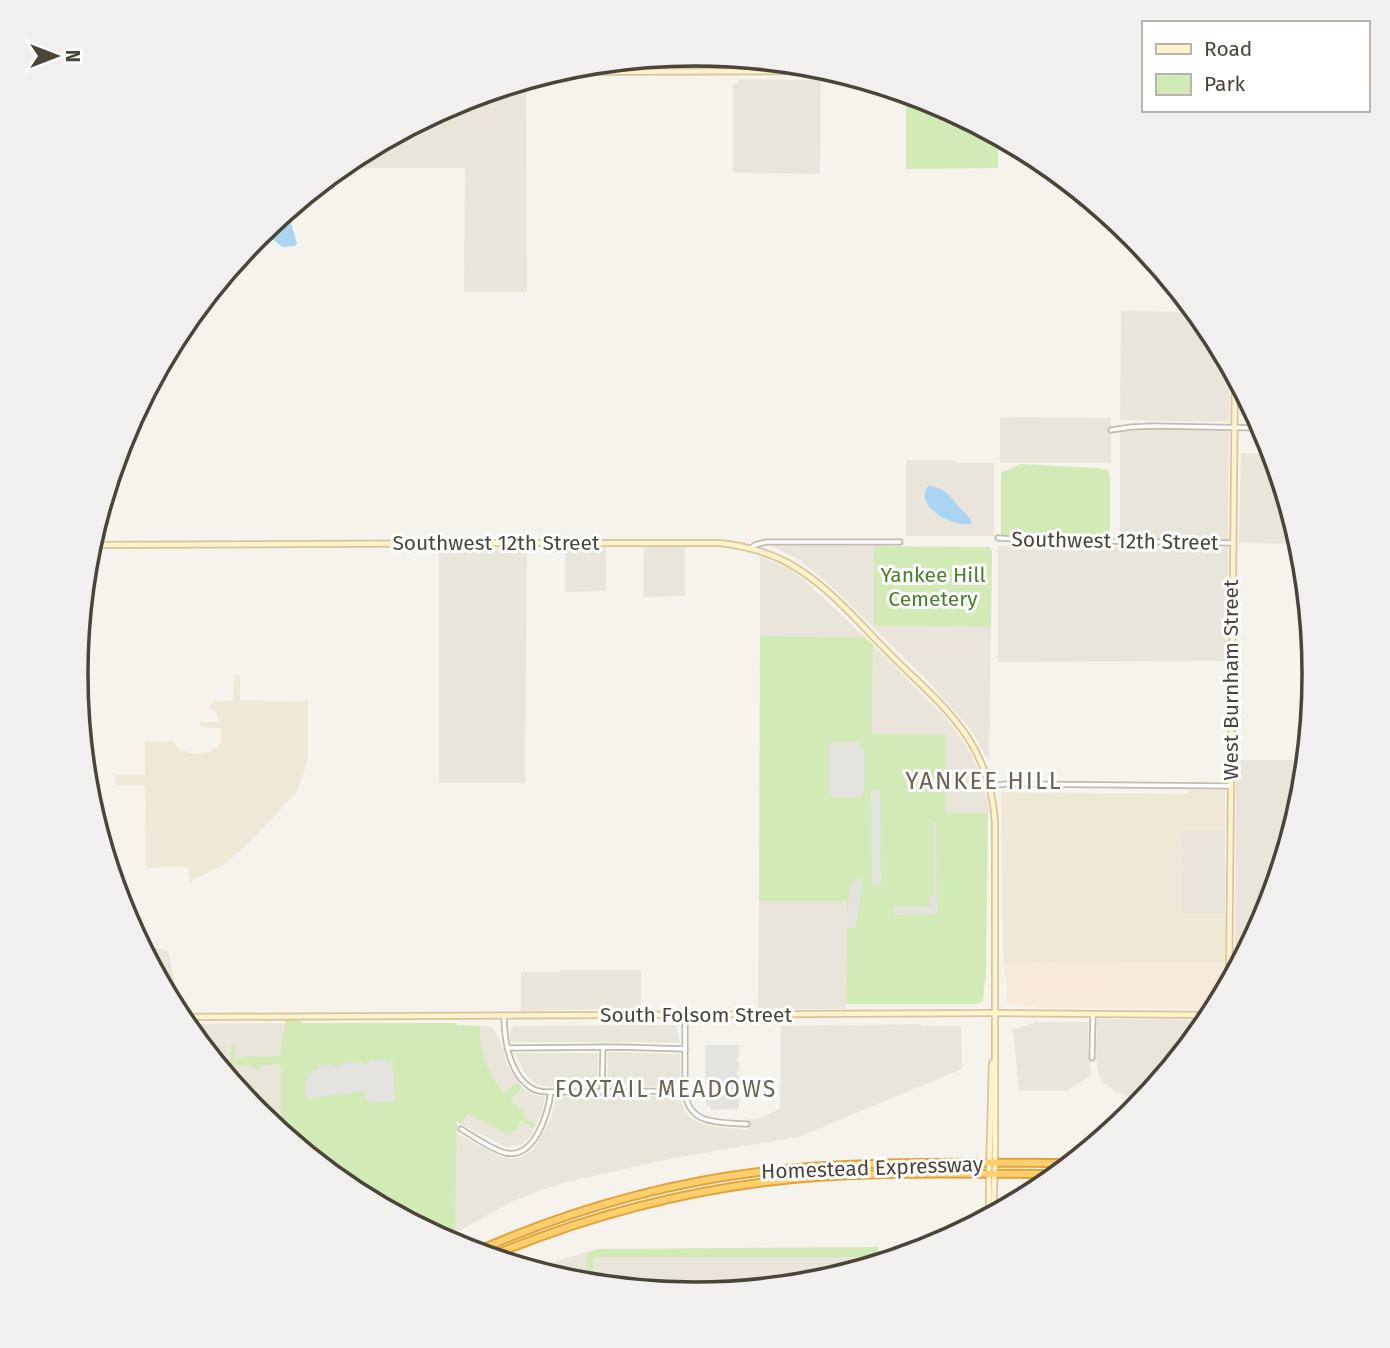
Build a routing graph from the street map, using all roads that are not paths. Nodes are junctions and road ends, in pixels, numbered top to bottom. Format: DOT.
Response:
graph roads {
  1 [pos="767,71"];
  2 [pos="618,72"];
  3 [pos="1235,395"];
  4 [pos="1234,428"];
  5 [pos="1250,428"];
  6 [pos="1111,430"];
  7 [pos="998,538"];
  8 [pos="900,542"];
  9 [pos="1232,543"];
  10 [pos="101,545"];
  11 [pos="751,548"];
  12 [pos="990,786"];
  13 [pos="1230,786"];
  14 [pos="1229,963"];
  15 [pos="995,1013"];
  16 [pos="1093,1014"];
  17 [pos="685,1015"];
  18 [pos="1198,1015"];
  19 [pos="504,1016"];
  20 [pos="194,1017"];
  21 [pos="603,1047"];
  22 [pos="507,1048"];
  23 [pos="685,1049"];
  24 [pos="1093,1058"];
  25 [pos="685,1091"];
  26 [pos="551,1092"];
  27 [pos="602,1092"];
  28 [pos="747,1124"];
  29 [pos="461,1129"];
  30 [pos="992,1163"];
  31 [pos="1055,1163"];
  32 [pos="992,1174"];
  33 [pos="1040,1174"];
  34 [pos="991,1204"];
  35 [pos="491,1246"];
  36 [pos="505,1251"];
  1 -- 2 [label="street"];
  3 -- 4 [label="street, West Burnham Street"];
  4 -- 5 [label="street"];
  4 -- 6 [label="street"];
  4 -- 9 [label="street, West Burnham Street"];
  7 -- 9 [label="street, Southwest 12th Street"];
  8 -- 11 [label="street, Southwest 12th Street"];
  9 -- 13 [label="street, West Burnham Street"];
  10 -- 11 [label="street, Southwest 12th Street"];
  11 -- 12 [label="street"];
  12 -- 13 [label="street"];
  12 -- 15 [label="street"];
  13 -- 14 [label="street, West Burnham Street"];
  15 -- 16 [label="street, South Folsom Street"];
  15 -- 17 [label="street, South Folsom Street"];
  15 -- 30 [label="street"];
  16 -- 18 [label="street, South Folsom Street"];
  16 -- 24 [label="street"];
  17 -- 19 [label="street, South Folsom Street"];
  17 -- 23 [label="street"];
  19 -- 20 [label="street, South Folsom Street"];
  19 -- 22 [label="street"];
  21 -- 22 [label="street"];
  21 -- 23 [label="street"];
  21 -- 27 [label="street"];
  22 -- 26 [label="street"];
  23 -- 25 [label="street"];
  25 -- 27 [label="street"];
  25 -- 28 [label="street"];
  26 -- 27 [label="street"];
  26 -- 29 [label="street"];
  30 -- 31 [label="highway, Homestead Expressway"];
  30 -- 32 [label="street"];
  30 -- 35 [label="highway, Homestead Expressway"];
  32 -- 33 [label="highway, Homestead Expressway"];
  32 -- 34 [label="street"];
  32 -- 36 [label="highway, Homestead Expressway"];
}
